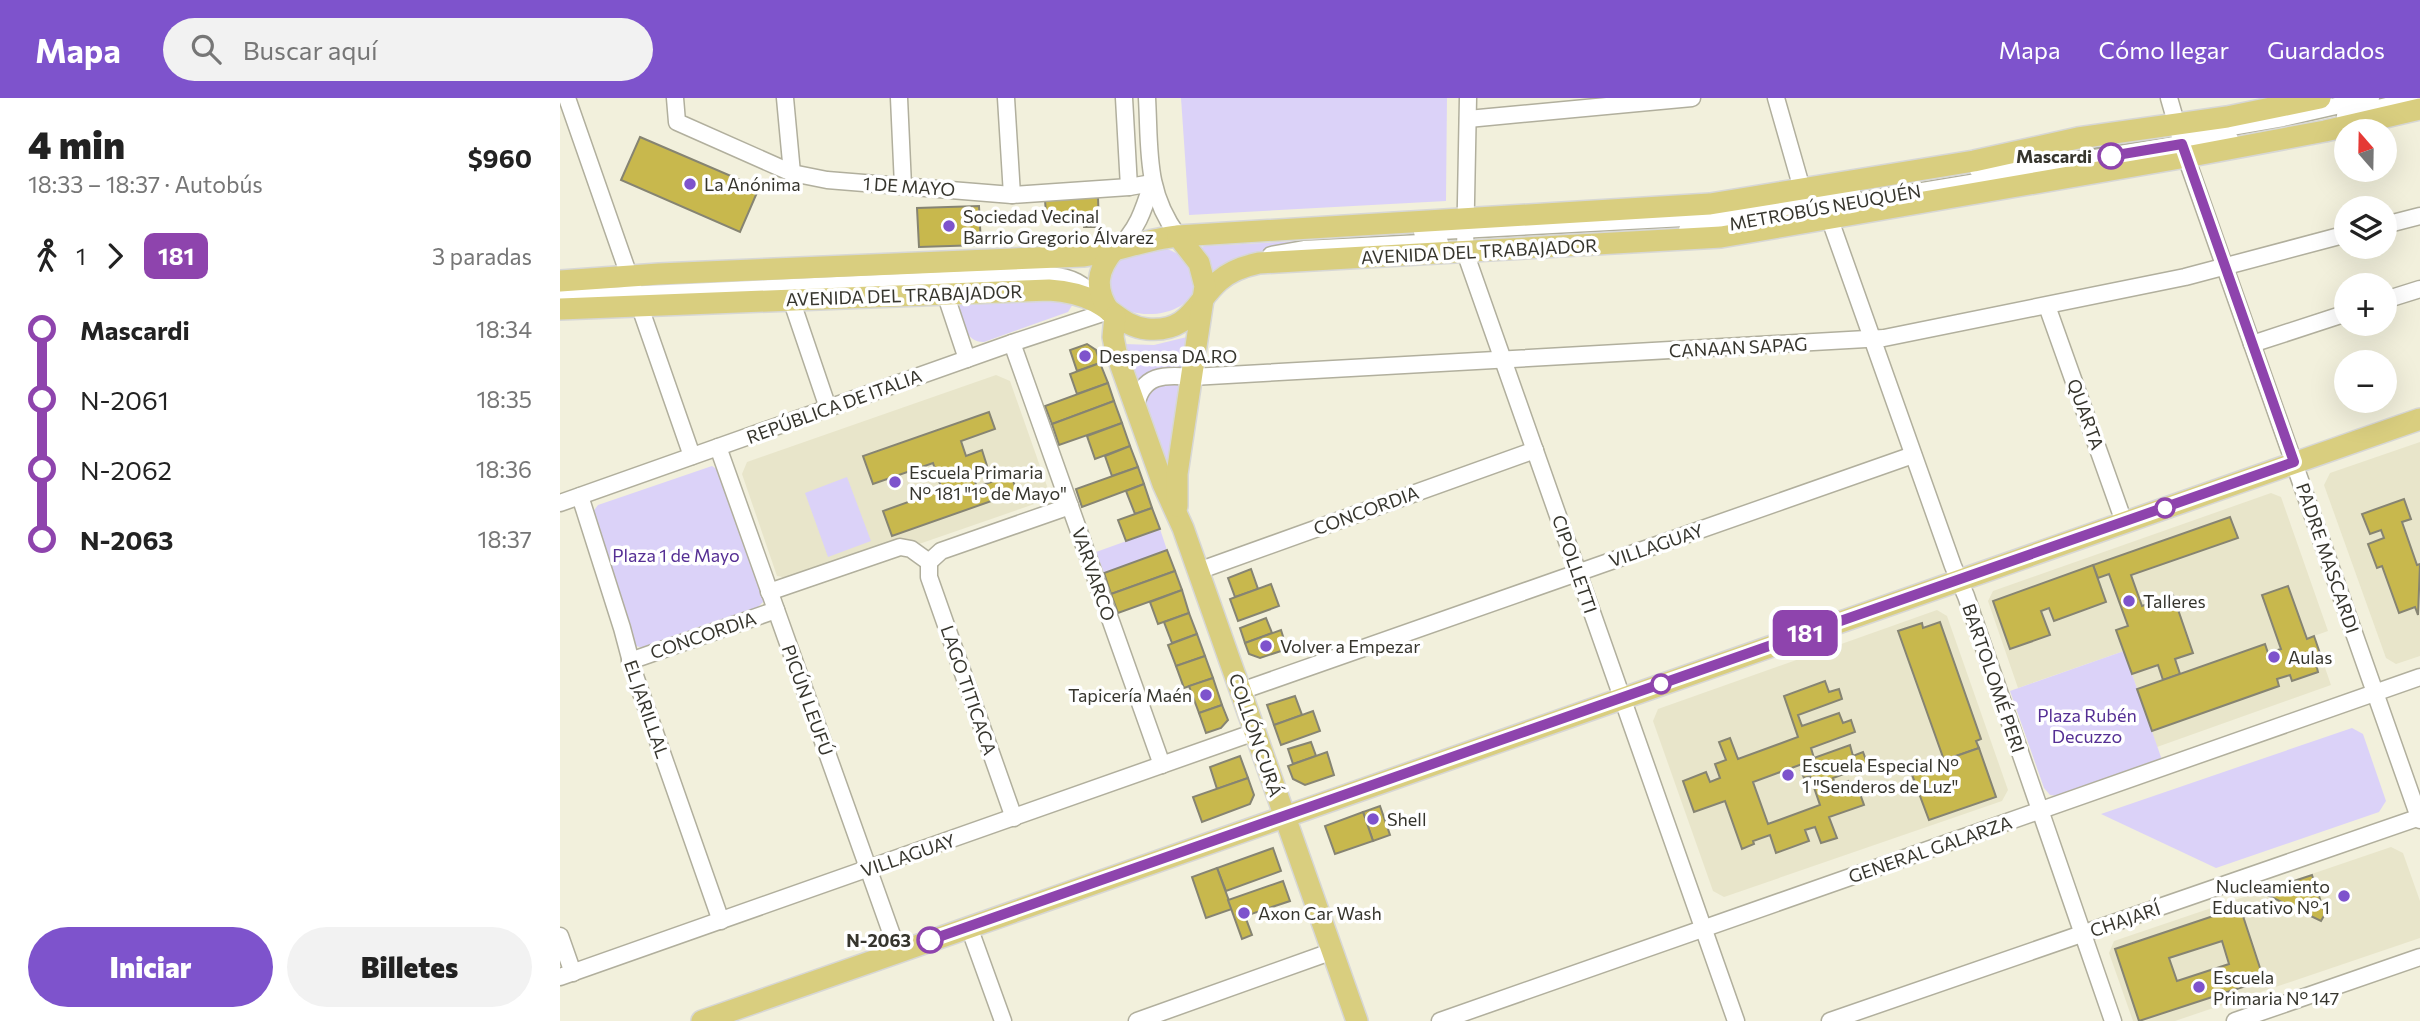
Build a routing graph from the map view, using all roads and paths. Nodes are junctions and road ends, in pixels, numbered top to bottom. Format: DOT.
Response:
graph roads {
  1 [pos="567,98"];
  2 [pos="675,98"];
  3 [pos="785,98"];
  4 [pos="899,98"];
  5 [pos="1006,98"];
  6 [pos="1124,98"];
  7 [pos="1147,98"];
  8 [pos="1468,98"];
  9 [pos="1692,98"];
  10 [pos="1776,98"];
  11 [pos="2169,98"];
  12 [pos="2320,98"];
  13 [pos="2371,98"];
  14 [pos="2420,98"];
  15 [pos="2420,109"];
  16 [pos="1468,119"];
  17 [pos="2181,140"];
  18 [pos="2056,146"];
  19 [pos="2060,167"];
  20 [pos="792,173"];
  21 [pos="1152,183"];
  22 [pos="903,186"];
  23 [pos="1129,187"];
  24 [pos="1802,189"];
  25 [pos="1012,195"];
  26 [pos="2420,216"];
  27 [pos="1829,217"];
  28 [pos="2397,222"];
  29 [pos="1465,235"];
  30 [pos="1178,236"];
  31 [pos="2334,238"];
  32 [pos="1114,250"];
  33 [pos="2225,267"];
  34 [pos="825,274"];
  35 [pos="560,281"];
  36 [pos="2420,289"];
  37 [pos="560,290"];
  38 [pos="936,290"];
  39 [pos="635,291"];
  40 [pos="2397,296"];
  41 [pos="560,298"];
  42 [pos="791,299"];
  43 [pos="1203,301"];
  44 [pos="2047,306"];
  45 [pos="560,309"];
  46 [pos="1107,310"];
  47 [pos="2334,317"];
  48 [pos="1872,339"];
  49 [pos="1012,343"];
  50 [pos="2252,344"];
  51 [pos="967,359"];
  52 [pos="1503,361"];
  53 [pos="1192,377"];
  54 [pos="1136,407"];
  55 [pos="828,408"];
  56 [pos="2420,419"];
  57 [pos="718,447"];
  58 [pos="1535,450"];
  59 [pos="1913,454"];
  60 [pos="692,456"];
  61 [pos="2294,462"];
  62 [pos="580,496"];
  63 [pos="560,503"];
  64 [pos="1070,506"];
  65 [pos="2124,522"];
  66 [pos="1183,528"];
  67 [pos="929,562"];
  68 [pos="1198,570"];
  69 [pos="1578,572"];
  70 [pos="1959,580"];
  71 [pos="769,592"];
  72 [pos="776,610"];
  73 [pos="630,661"];
  74 [pos="2420,677"];
  75 [pos="1241,691"];
  76 [pos="2375,693"];
  77 [pos="1622,698"];
  78 [pos="1255,732"];
  79 [pos="1161,765"];
  80 [pos="2040,811"];
  81 [pos="1285,816"];
  82 [pos="1014,818"];
  83 [pos="2420,818"];
  84 [pos="868,869"];
  85 [pos="721,921"];
  86 [pos="969,926"];
  87 [pos="1703,929"];
  88 [pos="2082,934"];
  89 [pos="560,936"];
  90 [pos="1333,951"];
  91 [pos="898,952"];
  92 [pos="2420,957"];
  93 [pos="567,975"];
  94 [pos="702,1021"];
  95 [pos="1003,1021"];
  96 [pos="1137,1021"];
  97 [pos="1357,1021"];
  98 [pos="1440,1021"];
  99 [pos="1736,1021"];
  100 [pos="1830,1021"];
  101 [pos="2113,1021"];
  102 [pos="2235,1021"];
  1 -- 39 [label="street"];
  2 -- 20 [label="street, 1 DE MAYO"];
  3 -- 20 [label="street"];
  4 -- 22 [label="street"];
  5 -- 25 [label="street"];
  6 -- 23 [label="street"];
  7 -- 21 [label="street, COLLÓN CURÁ"];
  8 -- 16 [label="street, CIPOLLETTI"];
  9 -- 16 [label="street"];
  10 -- 24 [label="street"];
  11 -- 17 [label="street, PADRE MASCARDI"];
  12 -- 17 [label="main road, AVENIDA DEL TRABAJADOR"];
  13 -- 17 [label="street, METROBÚS NEUQUÉN"];
  14 -- 17 [label="street, METROBÚS NEUQUÉN"];
  15 -- 17 [label="main road, AVENIDA DEL TRABAJADOR"];
  16 -- 29 [label="street, CIPOLLETTI"];
  17 -- 24 [label="main road, AVENIDA DEL TRABAJADOR"];
  17 -- 27 [label="main road, AVENIDA DEL TRABAJADOR"];
  17 -- 29 [label="street, METROBÚS NEUQUÉN"];
  17 -- 33 [label="street, PADRE MASCARDI"];
  18 -- 18 [label="street"];
  19 -- 19 [label="street"];
  20 -- 22 [label="street, 1 DE MAYO"];
  21 -- 23 [label="street, 1 DE MAYO"];
  21 -- 30 [label="street, COLLÓN CURÁ"];
  21 -- 32 [label="street, COLLÓN CURÁ"];
  22 -- 25 [label="street, 1 DE MAYO"];
  23 -- 25 [label="street, 1 DE MAYO"];
  24 -- 29 [label="main road, AVENIDA DEL TRABAJADOR"];
  26 -- 28 [label="street"];
  27 -- 29 [label="main road, AVENIDA DEL TRABAJADOR"];
  27 -- 48 [label="street, BARTOLOMÉ PERI"];
  29 -- 30 [label="main road, AVENIDA DEL TRABAJADOR"];
  29 -- 43 [label="main road, AVENIDA DEL TRABAJADOR"];
  29 -- 52 [label="street, CIPOLLETTI"];
  30 -- 32 [label="main road, AVENIDA DEL TRABAJADOR"];
  30 -- 43 [label="main road, COLLÓN CURÁ"];
  31 -- 33 [label="street, CANAAN SAPAG"];
  32 -- 39 [label="main road, AVENIDA DEL TRABAJADOR"];
  32 -- 46 [label="main road, COLLÓN CURÁ"];
  33 -- 44 [label="street, CANAAN SAPAG"];
  33 -- 50 [label="street, PADRE MASCARDI"];
  34 -- 34 [label="street"];
  35 -- 39 [label="main road, AVENIDA DEL TRABAJADOR"];
  36 -- 40 [label="street"];
  37 -- 39 [label="street"];
  38 -- 38 [label="street"];
  38 -- 42 [label="main road, AVENIDA DEL TRABAJADOR"];
  38 -- 46 [label="main road, AVENIDA DEL TRABAJADOR"];
  38 -- 51 [label="street"];
  39 -- 41 [label="street"];
  39 -- 42 [label="main road, AVENIDA DEL TRABAJADOR"];
  39 -- 45 [label="main road, AVENIDA DEL TRABAJADOR"];
  39 -- 46 [label="street"];
  39 -- 60 [label="street"];
  42 -- 55 [label="street"];
  43 -- 46 [label="main road, AVENIDA DEL TRABAJADOR"];
  43 -- 53 [label="main road, COLLÓN CURÁ"];
  44 -- 48 [label="street, CANAAN SAPAG"];
  44 -- 65 [label="street, QUARTA"];
  46 -- 49 [label="street, REPÚBLICA DE ITALIA"];
  46 -- 54 [label="main road, COLLÓN CURÁ"];
  47 -- 50 [label="street"];
  48 -- 52 [label="street, CANAAN SAPAG"];
  48 -- 59 [label="street, BARTOLOMÉ PERI"];
  49 -- 51 [label="street, REPÚBLICA DE ITALIA"];
  49 -- 64 [label="street, VARVARCO"];
  50 -- 61 [label="street, PADRE MASCARDI"];
  51 -- 55 [label="street, REPÚBLICA DE ITALIA"];
  52 -- 53 [label="street, CANAAN SAPAG"];
  52 -- 58 [label="street, CIPOLLETTI"];
  53 -- 54 [label="street, CANAAN SAPAG"];
  53 -- 66 [label="main road, COLLÓN CURÁ"];
  54 -- 66 [label="main road, COLLÓN CURÁ"];
  55 -- 57 [label="street, REPÚBLICA DE ITALIA"];
  56 -- 61 [label="main road"];
  57 -- 60 [label="street, REPÚBLICA DE ITALIA"];
  57 -- 71 [label="street, PICÚN LEUFÚ"];
  58 -- 68 [label="street, CONCORDIA"];
  58 -- 69 [label="street, CIPOLLETTI"];
  59 -- 69 [label="street, VILLAGUAY"];
  59 -- 70 [label="street, BARTOLOMÉ PERI"];
  60 -- 62 [label="street, REPÚBLICA DE ITALIA"];
  61 -- 65 [label="main road"];
  61 -- 76 [label="street, PADRE MASCARDI"];
  62 -- 63 [label="street, REPÚBLICA DE ITALIA"];
  62 -- 73 [label="street, EL JARILLAL"];
  64 -- 67 [label="street"];
  64 -- 79 [label="street, VARVARCO"];
  65 -- 70 [label="main road"];
  66 -- 68 [label="main road, COLLÓN CURÁ"];
  67 -- 71 [label="street, CONCORDIA"];
  67 -- 82 [label="street, LAGO TITICACA"];
  68 -- 75 [label="main road, COLLÓN CURÁ"];
  69 -- 75 [label="street, VILLAGUAY"];
  69 -- 77 [label="street, CIPOLLETTI"];
  70 -- 77 [label="main road"];
  70 -- 80 [label="street, BARTOLOMÉ PERI"];
  71 -- 72 [label="street, PICÚN LEUFÚ"];
  72 -- 73 [label="street, CONCORDIA"];
  72 -- 84 [label="street, PICÚN LEUFÚ"];
  73 -- 85 [label="street, EL JARILLAL"];
  74 -- 76 [label="street, GENERAL GALARZA"];
  75 -- 78 [label="main road, COLLÓN CURÁ"];
  76 -- 80 [label="street, GENERAL GALARZA"];
  76 -- 83 [label="street, PADRE MASCARDI"];
  77 -- 81 [label="main road"];
  77 -- 87 [label="street, CIPOLLETTI"];
  78 -- 79 [label="street, VILLAGUAY"];
  78 -- 81 [label="main road, COLLÓN CURÁ"];
  79 -- 82 [label="street, VILLAGUAY"];
  80 -- 87 [label="street, GENERAL GALARZA"];
  80 -- 88 [label="street, BARTOLOMÉ PERI"];
  81 -- 86 [label="main road"];
  81 -- 90 [label="main road, COLLÓN CURÁ"];
  82 -- 84 [label="street, VILLAGUAY"];
  83 -- 88 [label="street, CHAJARÍ"];
  84 -- 85 [label="street, VILLAGUAY"];
  84 -- 91 [label="street, PICÚN LEUFÚ"];
  85 -- 93 [label="street, VILLAGUAY"];
  86 -- 91 [label="main road"];
  86 -- 95 [label="street"];
  87 -- 98 [label="street, GENERAL GALARZA"];
  87 -- 99 [label="street, CIPOLLETTI"];
  88 -- 100 [label="street, CHAJARÍ"];
  88 -- 101 [label="street, BARTOLOMÉ PERI"];
  89 -- 93 [label="street"];
  90 -- 96 [label="street"];
  90 -- 97 [label="main road, COLLÓN CURÁ"];
  91 -- 94 [label="main road"];
  92 -- 102 [label="street"];
}
